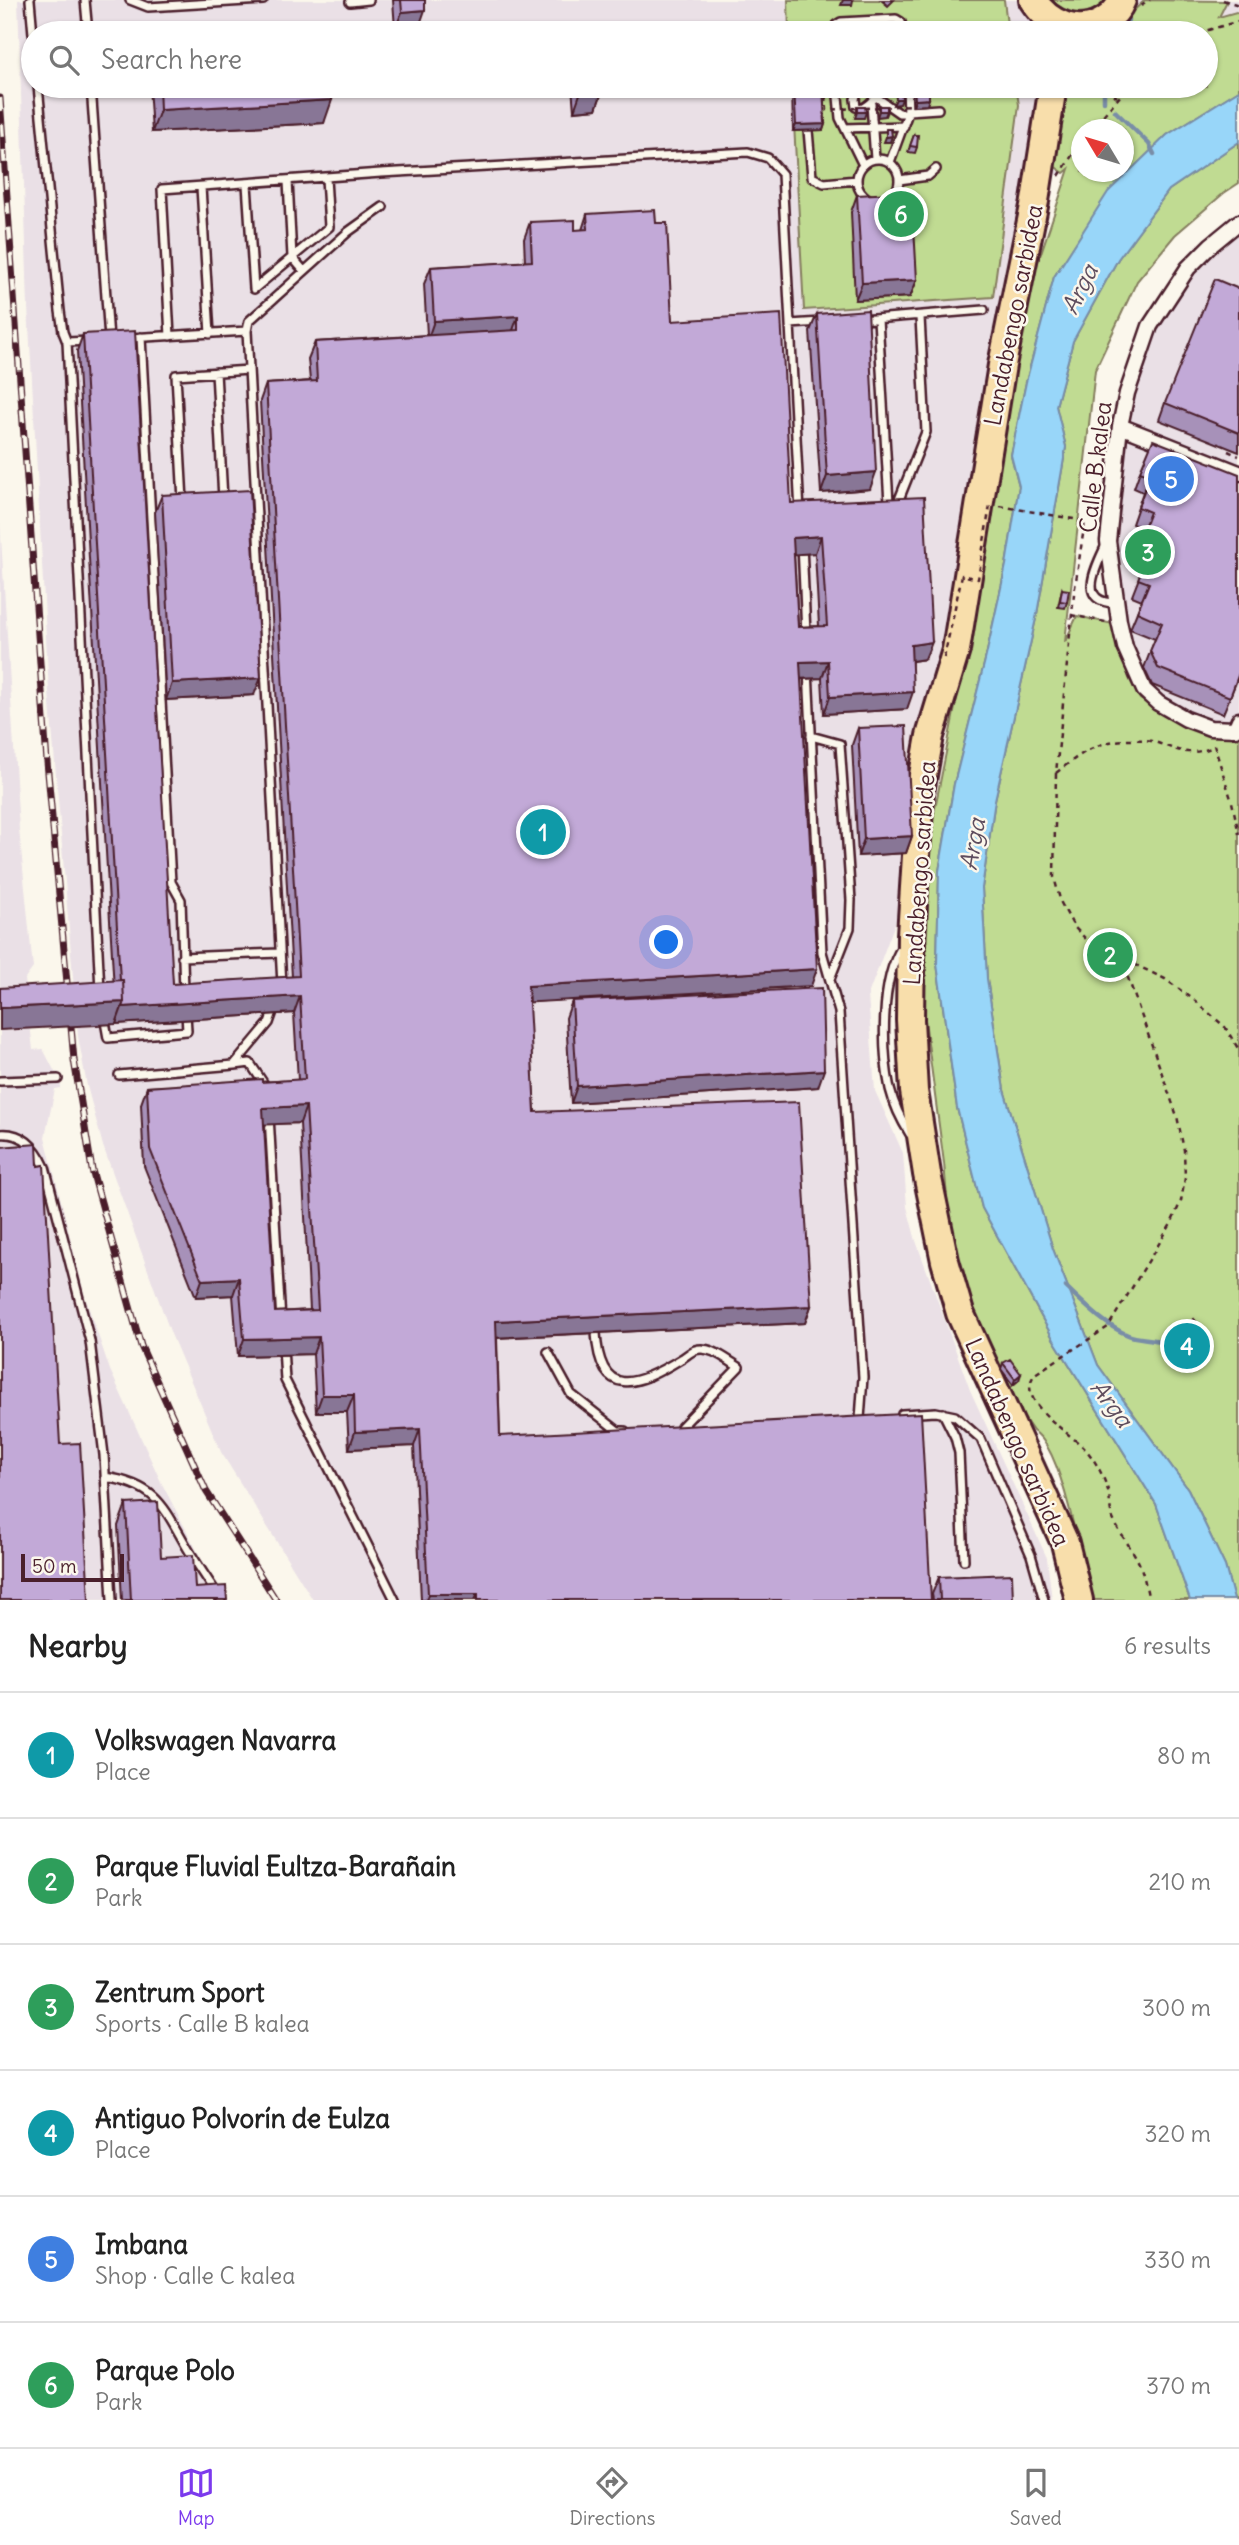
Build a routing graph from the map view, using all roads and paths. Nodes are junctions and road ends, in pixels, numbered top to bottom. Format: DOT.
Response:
graph roads {
  1 [pos="30,0"];
  2 [pos="85,0"];
  3 [pos="130,0"];
  4 [pos="263,0"];
  5 [pos="369,0"];
  6 [pos="1032,0"];
  7 [pos="1122,0"];
  8 [pos="1224,0"];
  9 [pos="350,2"];
  10 [pos="1239,5"];
  11 [pos="32,21"];
  12 [pos="87,21"];
  13 [pos="868,21"];
  14 [pos="899,21"];
  15 [pos="1037,21"];
  16 [pos="1054,21"];
  17 [pos="1104,21"];
  18 [pos="1239,21"];
  19 [pos="1218,27"];
  20 [pos="39,98"];
  21 [pos="92,98"];
  22 [pos="826,98"];
  23 [pos="839,98"];
  24 [pos="855,98"];
  25 [pos="908,98"];
  26 [pos="1051,98"];
  27 [pos="1117,98"];
  28 [pos="873,100"];
  29 [pos="938,109"];
  30 [pos="910,110"];
  31 [pos="1099,119"];
  32 [pos="904,126"];
  33 [pos="873,127"];
  34 [pos="845,128"];
  35 [pos="808,130"];
  36 [pos="875,159"];
  37 [pos="890,162"];
  38 [pos="863,165"];
  39 [pos="936,169"];
  40 [pos="326,178"];
  41 [pos="857,180"];
  42 [pos="900,180"];
  43 [pos="288,181"];
  44 [pos="247,184"];
  45 [pos="201,187"];
  46 [pos="383,207"];
  47 [pos="1239,222"];
  48 [pos="292,257"];
  49 [pos="304,271"];
  50 [pos="984,310"];
  51 [pos="920,317"];
  52 [pos="878,319"];
  53 [pos="853,321"];
  54 [pos="828,322"];
  55 [pos="790,324"];
  56 [pos="247,331"];
  57 [pos="210,334"];
  58 [pos="170,336"];
  59 [pos="141,337"];
  60 [pos="109,339"];
  61 [pos="67,342"];
  62 [pos="249,370"];
  63 [pos="216,372"];
  64 [pos="1120,426"];
  65 [pos="1228,451"];
  66 [pos="1239,456"];
  67 [pos="1239,473"];
  68 [pos="209,500"];
  69 [pos="196,502"];
  70 [pos="889,503"];
  71 [pos="876,504"];
  72 [pos="813,507"];
  73 [pos="800,508"];
  74 [pos="800,521"];
  75 [pos="801,534"];
  76 [pos="1108,541"];
  77 [pos="1116,603"];
  78 [pos="1071,615"];
  79 [pos="1113,624"];
  80 [pos="806,640"];
  81 [pos="944,658"];
  82 [pos="808,666"];
  83 [pos="1238,726"];
  84 [pos="1213,735"];
  85 [pos="811,736"];
  86 [pos="1214,747"];
  87 [pos="1056,773"];
  88 [pos="1239,834"];
  89 [pos="279,953"];
  90 [pos="182,957"];
  91 [pos="1121,958"];
  92 [pos="830,980"];
  93 [pos="282,988"];
  94 [pos="185,994"];
  95 [pos="278,1000"];
  96 [pos="186,1007"];
  97 [pos="1239,1050"];
  98 [pos="234,1065"];
  99 [pos="119,1074"];
  100 [pos="58,1079"];
  101 [pos="0,1081"];
  102 [pos="0,1134"];
  103 [pos="282,1325"];
  104 [pos="596,1333"];
  105 [pos="282,1338"];
  106 [pos="548,1352"];
  107 [pos="943,1413"];
  108 [pos="899,1415"];
  109 [pos="873,1417"];
  110 [pos="848,1419"];
  111 [pos="860,1419"];
  112 [pos="681,1427"];
  113 [pos="694,1427"];
  114 [pos="668,1428"];
  115 [pos="631,1430"];
  116 [pos="105,1477"];
  117 [pos="964,1560"];
  118 [pos="112,1600"];
  119 [pos="221,1600"];
  120 [pos="395,1600"];
  121 [pos="1044,1600"];
  122 [pos="1079,1600"];
  123 [pos="1149,1600"];
  1 -- 11 [label="lane"];
  2 -- 12 [label="lane"];
  3 -- 4 [label="lane"];
  5 -- 9 [label="lane"];
  6 -- 15 [label="highway"];
  6 -- 16 [label="highway"];
  7 -- 17 [label="highway"];
  8 -- 10 [label="path"];
  13 -- 14 [label="lane"];
  18 -- 19 [label="path"];
  20 -- 61 [label="lane"];
  21 -- 60 [label="lane"];
  22 -- 30 [label="path, bridge"];
  23 -- 34 [label="lane"];
  24 -- 28 [label="lane"];
  25 -- 30 [label="lane"];
  26 -- 122 [label="highway, Landabengo sarbidea"];
  27 -- 31 [label="path"];
  28 -- 30 [label="lane"];
  28 -- 33 [label="lane"];
  29 -- 30 [label="lane"];
  30 -- 32 [label="lane"];
  32 -- 33 [label="lane"];
  32 -- 37 [label="lane"];
  33 -- 34 [label="lane"];
  33 -- 36 [label="lane"];
  34 -- 38 [label="lane"];
  35 -- 41 [label="lane"];
  36 -- 37 [label="lane"];
  36 -- 38 [label="lane"];
  37 -- 42 [label="lane"];
  38 -- 41 [label="lane"];
  39 -- 42 [label="lane"];
  40 -- 43 [label="lane"];
  40 -- 48 [label="lane"];
  40 -- 55 [label="lane"];
  41 -- 42 [label="lane"];
  43 -- 44 [label="lane"];
  43 -- 48 [label="lane"];
  44 -- 45 [label="lane"];
  44 -- 48 [label="lane"];
  45 -- 57 [label="lane"];
  45 -- 58 [label="lane"];
  46 -- 49 [label="lane"];
  47 -- 64 [label="street, Calle B kalea"];
  48 -- 49 [label="lane"];
  49 -- 56 [label="lane"];
  50 -- 51 [label="lane"];
  51 -- 52 [label="lane"];
  51 -- 70 [label="lane"];
  52 -- 53 [label="lane"];
  52 -- 70 [label="lane"];
  54 -- 55 [label="lane"];
  55 -- 73 [label="lane"];
  56 -- 57 [label="lane"];
  56 -- 62 [label="lane"];
  57 -- 58 [label="lane"];
  58 -- 59 [label="lane"];
  59 -- 60 [label="lane"];
  59 -- 90 [label="lane"];
  60 -- 61 [label="lane"];
  61 -- 96 [label="lane"];
  62 -- 63 [label="lane"];
  62 -- 89 [label="lane"];
  63 -- 68 [label="lane"];
  63 -- 69 [label="lane"];
  64 -- 67 [label="street"];
  64 -- 76 [label="street, Calle B kalea"];
  65 -- 66 [label="path"];
  70 -- 71 [label="lane"];
  72 -- 73 [label="lane"];
  73 -- 74 [label="lane"];
  75 -- 80 [label="lane"];
  76 -- 77 [label="street, Calle B kalea"];
  76 -- 77 [label="lane"];
  77 -- 83 [label="street, Calle B kalea"];
  78 -- 79 [label="path"];
  78 -- 81 [label="path, bridge"];
  78 -- 87 [label="path"];
  82 -- 85 [label="lane"];
  84 -- 86 [label="path"];
  85 -- 92 [label="lane"];
  85 -- 92 [label="lane"];
  86 -- 87 [label="path"];
  86 -- 88 [label="path"];
  87 -- 91 [label="path"];
  89 -- 90 [label="lane"];
  89 -- 93 [label="lane"];
  90 -- 94 [label="lane"];
  91 -- 97 [label="path"];
  91 -- 123 [label="path"];
  92 -- 111 [label="lane"];
  95 -- 98 [label="lane"];
  98 -- 99 [label="lane"];
  98 -- 103 [label="lane"];
  100 -- 101 [label="lane"];
  102 -- 116 [label="lane"];
  104 -- 112 [label="lane"];
  105 -- 120 [label="lane"];
  106 -- 115 [label="lane"];
  107 -- 108 [label="lane"];
  107 -- 117 [label="lane"];
  107 -- 121 [label="lane"];
  109 -- 111 [label="lane"];
  110 -- 111 [label="lane"];
  112 -- 113 [label="lane"];
  112 -- 114 [label="lane"];
  116 -- 118 [label="lane"];
  116 -- 119 [label="lane"];
}
